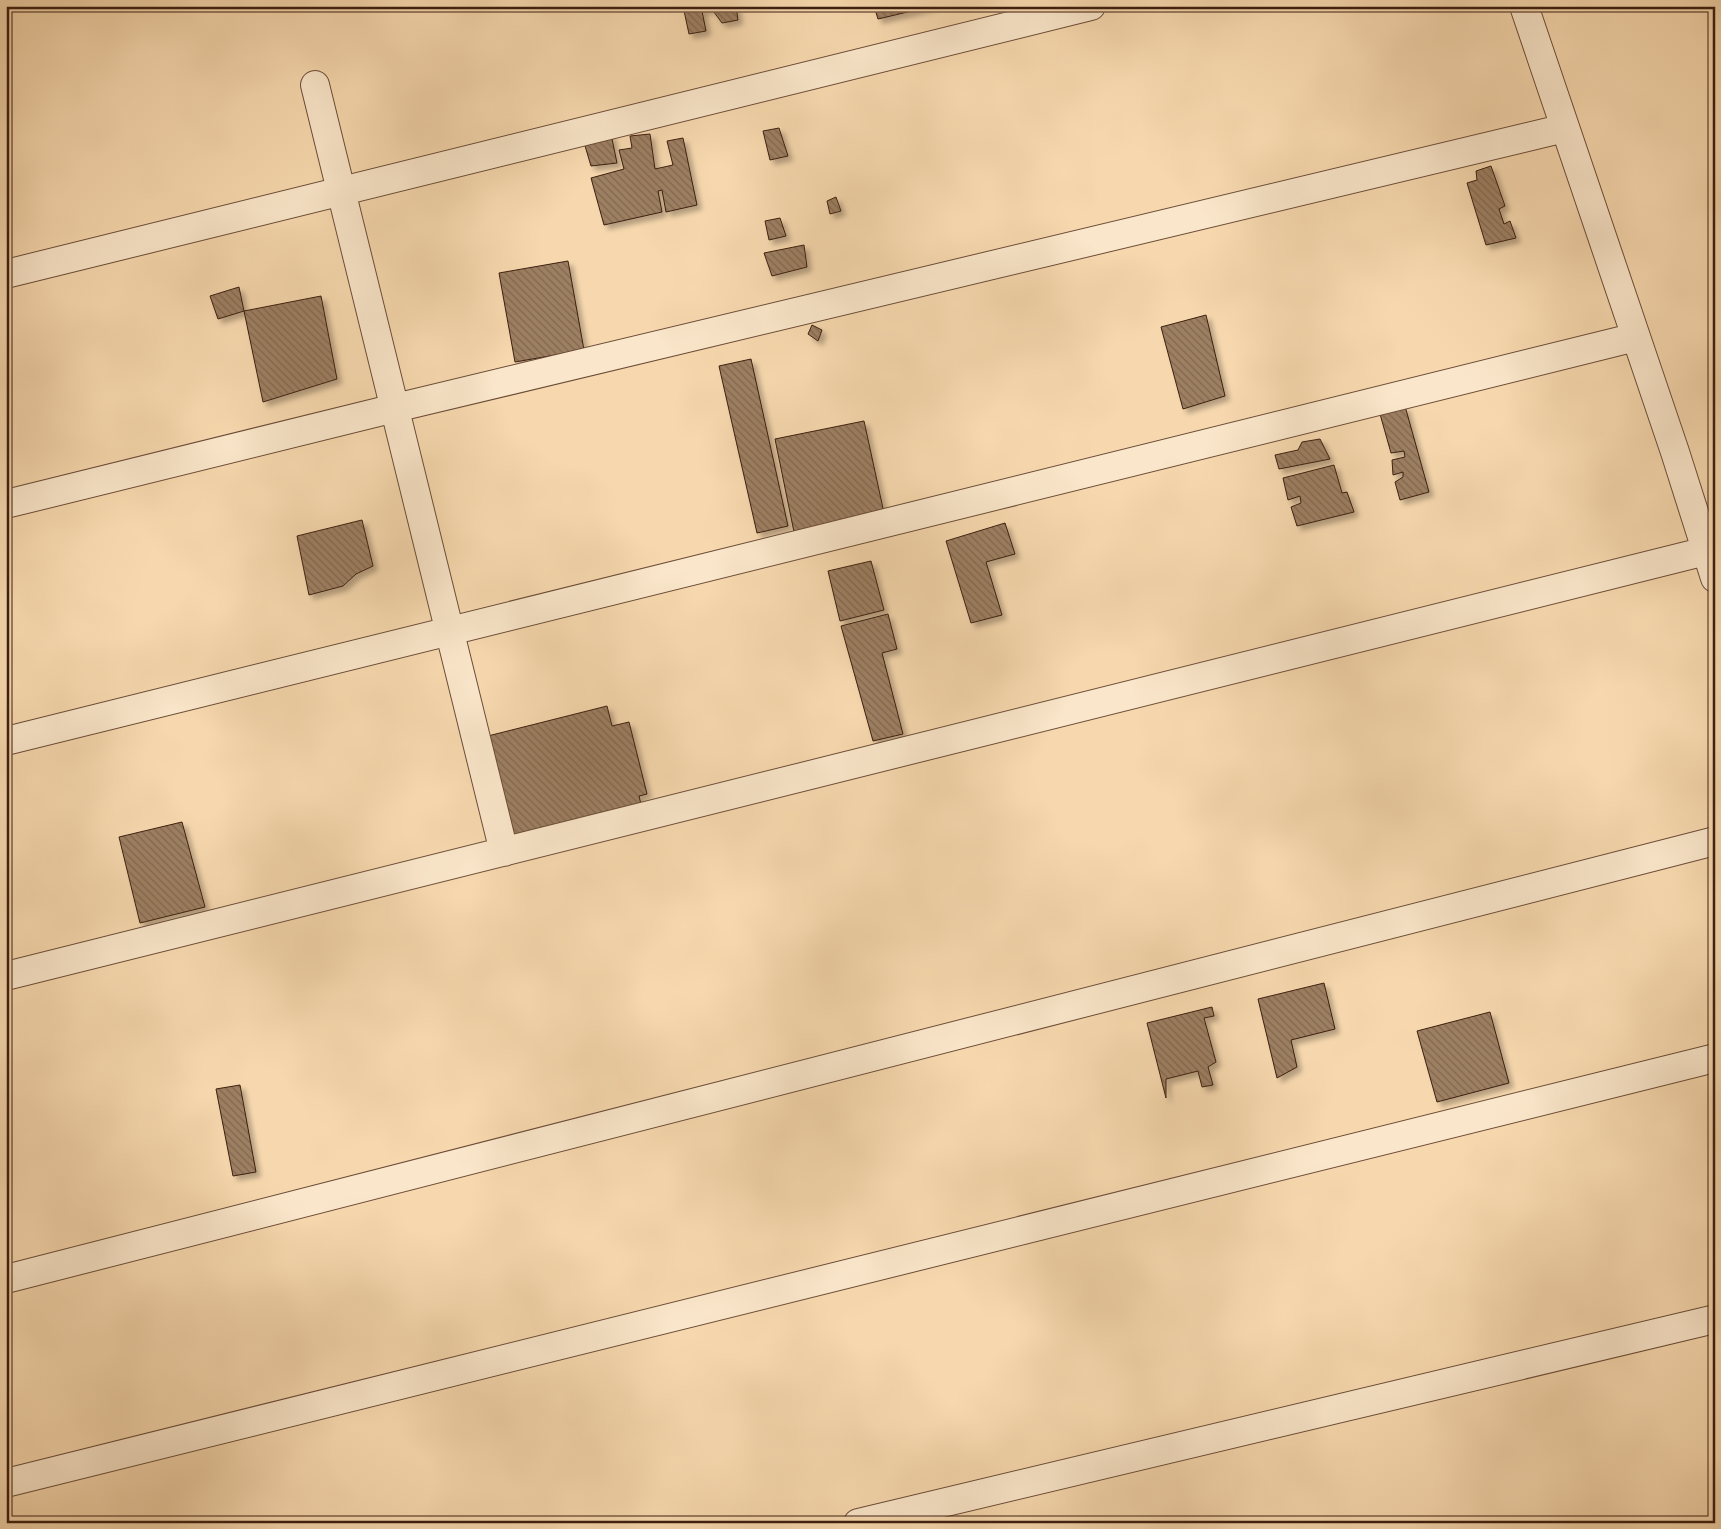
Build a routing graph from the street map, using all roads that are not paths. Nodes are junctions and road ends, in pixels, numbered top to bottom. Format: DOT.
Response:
graph roads {
  1 [pos="1091,6"];
  2 [pos="1524,6"];
  3 [pos="315,85"];
  4 [pos="1565,128"];
  5 [pos="341,191"];
  6 [pos="6,274"];
  7 [pos="1636,337"];
  8 [pos="395,408"];
  9 [pos="6,504"];
  10 [pos="1706,533"];
  11 [pos="1715,578"];
  12 [pos="450,632"];
  13 [pos="6,741"];
  14 [pos="1715,841"];
  15 [pos="504,852"];
  16 [pos="6,976"];
  17 [pos="1715,1058"];
  18 [pos="6,1280"];
  19 [pos="1715,1319"];
  20 [pos="6,1483"];
  21 [pos="858,1523"];
  1 -- 5 [label="street"];
  2 -- 4 [label="street"];
  3 -- 5 [label="street"];
  4 -- 7 [label="street"];
  4 -- 8 [label="street"];
  5 -- 6 [label="street"];
  5 -- 8 [label="street"];
  7 -- 10 [label="street"];
  7 -- 12 [label="street"];
  8 -- 9 [label="street"];
  8 -- 12 [label="street"];
  10 -- 11 [label="street"];
  10 -- 15 [label="street"];
  12 -- 13 [label="street"];
  12 -- 15 [label="street"];
  14 -- 18 [label="street"];
  15 -- 16 [label="street"];
  17 -- 20 [label="street"];
  19 -- 21 [label="street"];
}
